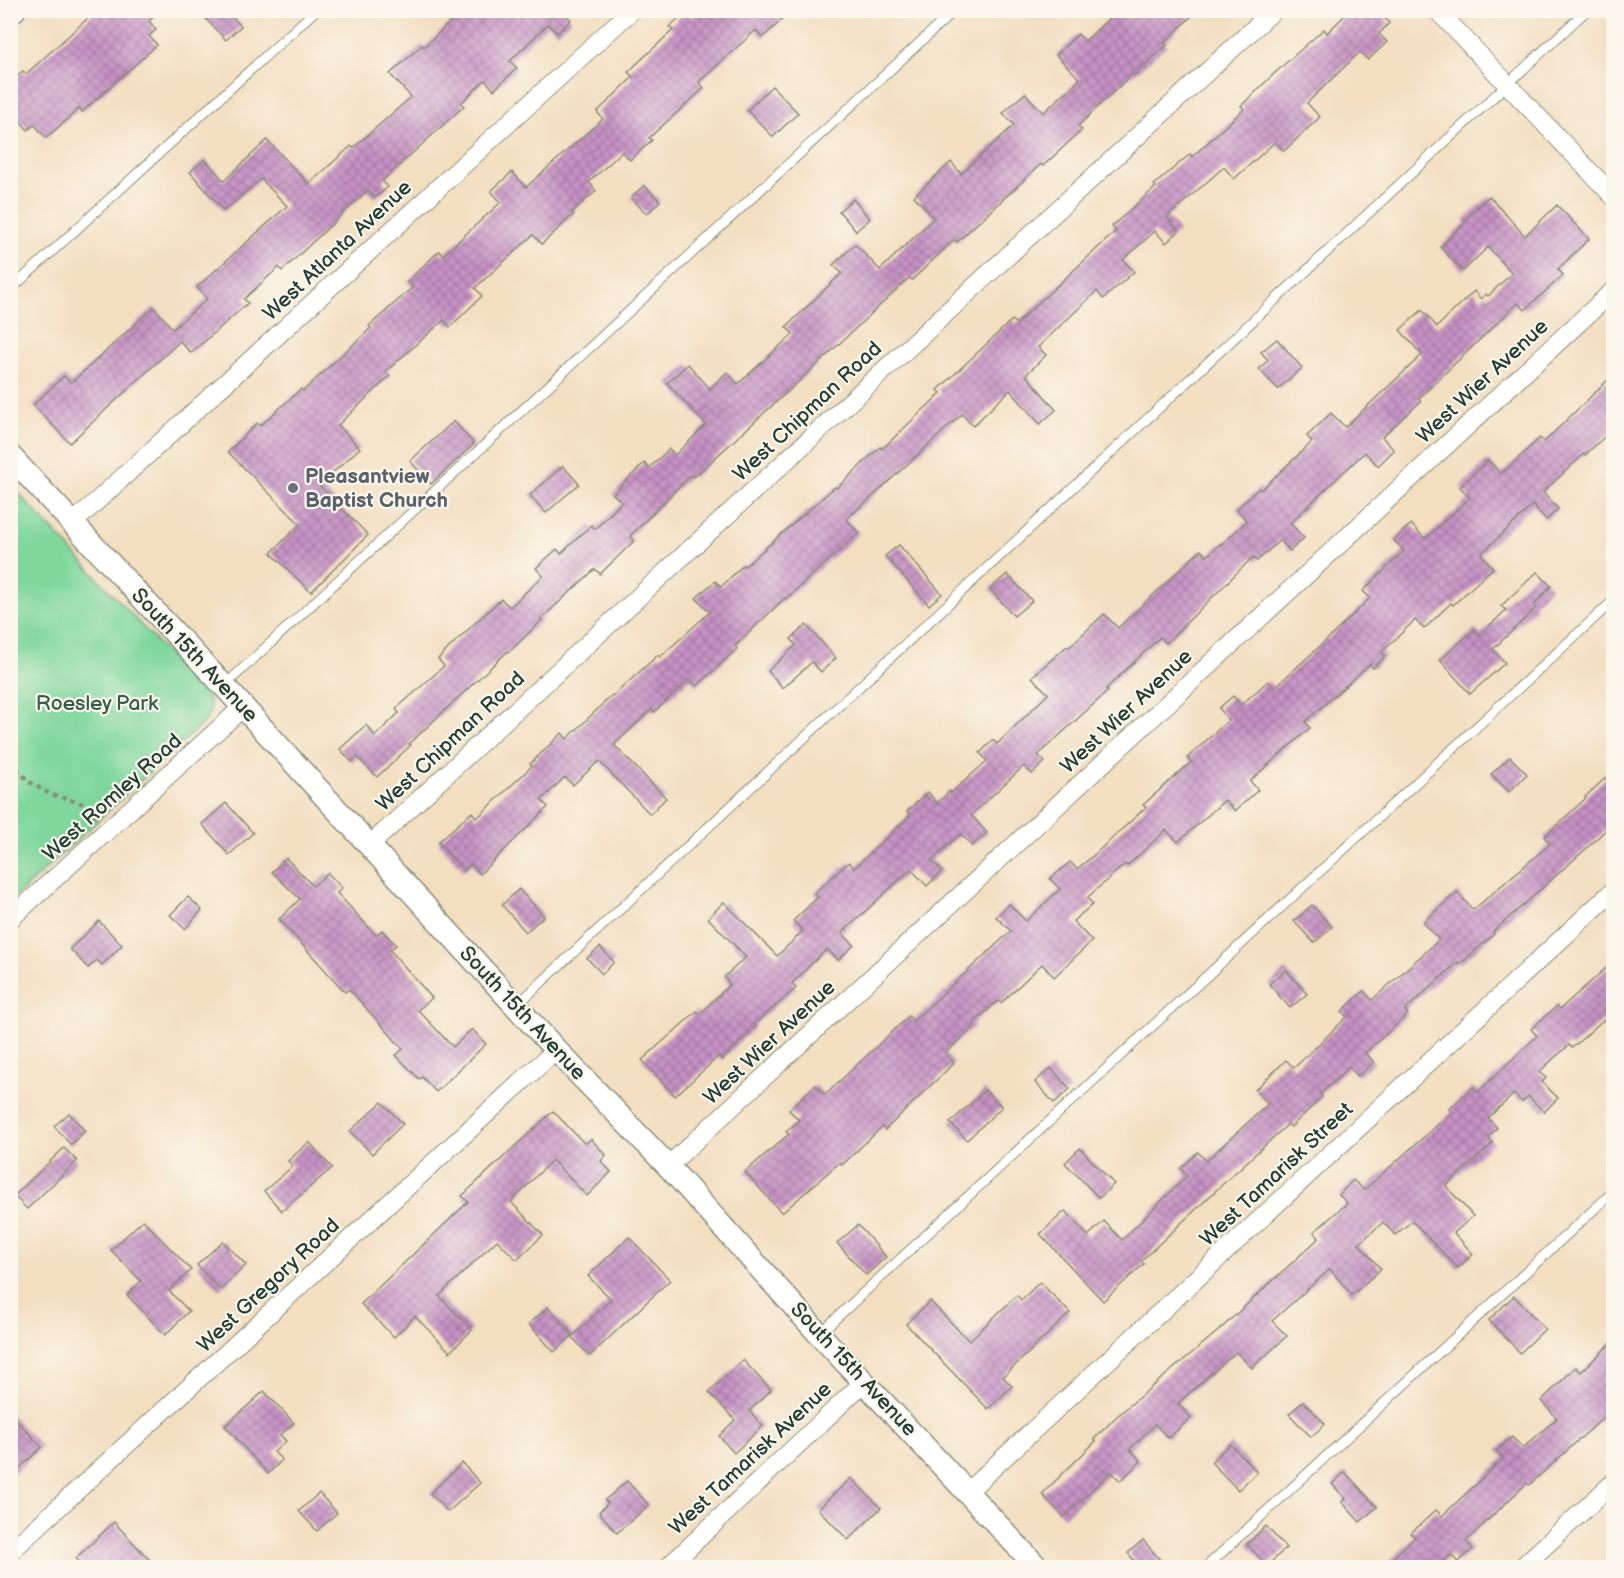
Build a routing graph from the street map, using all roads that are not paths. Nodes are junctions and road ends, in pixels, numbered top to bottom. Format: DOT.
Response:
graph roads {
  1 [pos="316,10"];
  2 [pos="632,10"];
  3 [pos="956,10"];
  4 [pos="1274,10"];
  5 [pos="1437,10"];
  6 [pos="1587,10"];
  7 [pos="1507,85"];
  8 [pos="1614,197"];
  9 [pos="10,290"];
  10 [pos="1614,290"];
  11 [pos="10,456"];
  12 [pos="73,523"];
  13 [pos="1614,600"];
  14 [pos="224,686"];
  15 [pos="243,707"];
  16 [pos="370,845"];
  17 [pos="1614,890"];
  18 [pos="10,919"];
  19 [pos="516,1006"];
  20 [pos="556,1050"];
  21 [pos="668,1166"];
  22 [pos="1614,1191"];
  23 [pos="819,1334"];
  24 [pos="864,1382"];
  25 [pos="1614,1482"];
  26 [pos="968,1491"];
  27 [pos="10,1552"];
  28 [pos="667,1568"];
  29 [pos="1038,1568"];
  30 [pos="1205,1568"];
  31 [pos="1521,1568"];
  1 -- 9 [label="lane"];
  2 -- 12 [label="street, West Atlanta Avenue"];
  3 -- 14 [label="lane"];
  4 -- 16 [label="street, West Chipman Road"];
  5 -- 7 [label="street"];
  6 -- 7 [label="lane"];
  7 -- 8 [label="street"];
  7 -- 19 [label="lane"];
  10 -- 21 [label="street, West Wier Avenue"];
  11 -- 12 [label="street, South 15th Avenue"];
  12 -- 14 [label="street, South 15th Avenue"];
  13 -- 23 [label="lane"];
  14 -- 15 [label="street, South 15th Avenue"];
  15 -- 16 [label="street, South 15th Avenue"];
  15 -- 18 [label="street, West Romley Road"];
  16 -- 19 [label="street, South 15th Avenue"];
  17 -- 26 [label="street, West Tamarisk Street"];
  19 -- 20 [label="street, South 15th Avenue"];
  20 -- 21 [label="street, South 15th Avenue"];
  20 -- 27 [label="street, West Gregory Road"];
  21 -- 23 [label="street, South 15th Avenue"];
  22 -- 30 [label="lane"];
  23 -- 24 [label="street, South 15th Avenue"];
  24 -- 26 [label="street, South 15th Avenue"];
  24 -- 28 [label="street, West Tamarisk Avenue"];
  25 -- 31 [label="street"];
  26 -- 29 [label="street, South 15th Avenue"];
}
